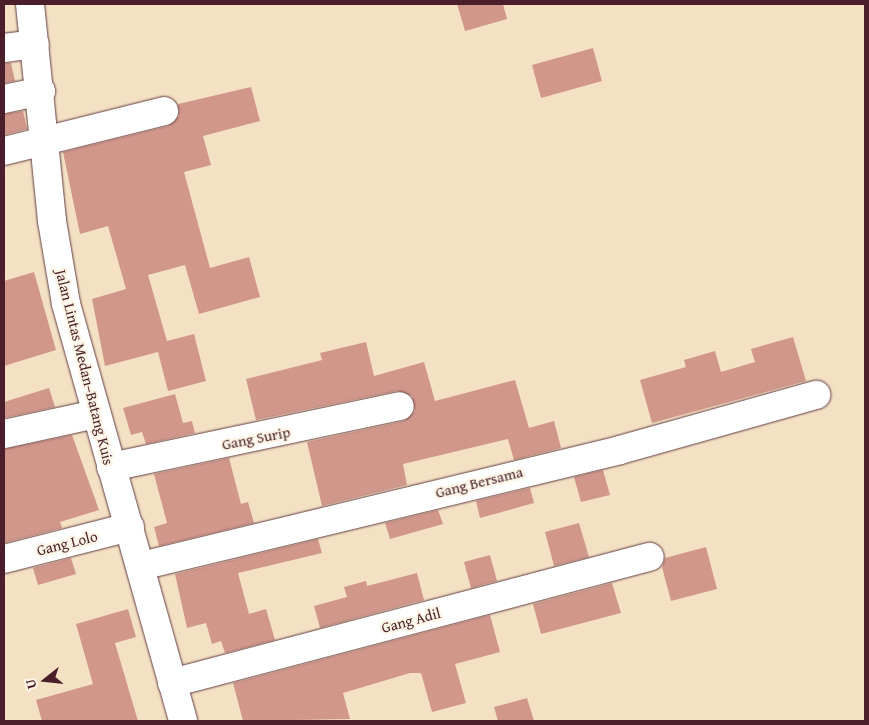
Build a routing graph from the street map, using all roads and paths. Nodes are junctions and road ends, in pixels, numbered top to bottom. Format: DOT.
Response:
graph roads {
  1 [pos="30,4"];
  2 [pos="35,44"];
  3 [pos="4,48"];
  4 [pos="41,91"];
  5 [pos="4,98"];
  6 [pos="164,111"];
  7 [pos="45,142"];
  8 [pos="4,151"];
  9 [pos="816,395"];
  10 [pos="400,406"];
  11 [pos="96,414"];
  12 [pos="4,434"];
  13 [pos="111,467"];
  14 [pos="130,527"];
  15 [pos="650,557"];
  16 [pos="4,559"];
  17 [pos="141,566"];
  18 [pos="172,683"];
  19 [pos="183,721"];
  1 -- 2 [label="main road, Jalan Lintas Medan–Batang Kuis"];
  2 -- 3 [label="main road"];
  2 -- 4 [label="main road, Jalan Lintas Medan–Batang Kuis"];
  4 -- 5 [label="main road"];
  4 -- 7 [label="main road, Jalan Lintas Medan–Batang Kuis"];
  6 -- 7 [label="main road"];
  7 -- 8 [label="main road"];
  7 -- 11 [label="main road, Jalan Lintas Medan–Batang Kuis"];
  9 -- 17 [label="main road, Gang Bersama"];
  10 -- 13 [label="main road, Gang Surip"];
  11 -- 12 [label="main road"];
  11 -- 13 [label="main road, Jalan Lintas Medan–Batang Kuis"];
  13 -- 14 [label="main road, Jalan Lintas Medan–Batang Kuis"];
  14 -- 16 [label="main road, Gang Lolo"];
  14 -- 17 [label="main road, Jalan Lintas Medan–Batang Kuis"];
  15 -- 18 [label="main road, Gang Adil"];
  17 -- 18 [label="main road, Jalan Lintas Medan–Batang Kuis"];
  18 -- 19 [label="main road, Jalan Lintas Medan–Batang Kuis"];
}
